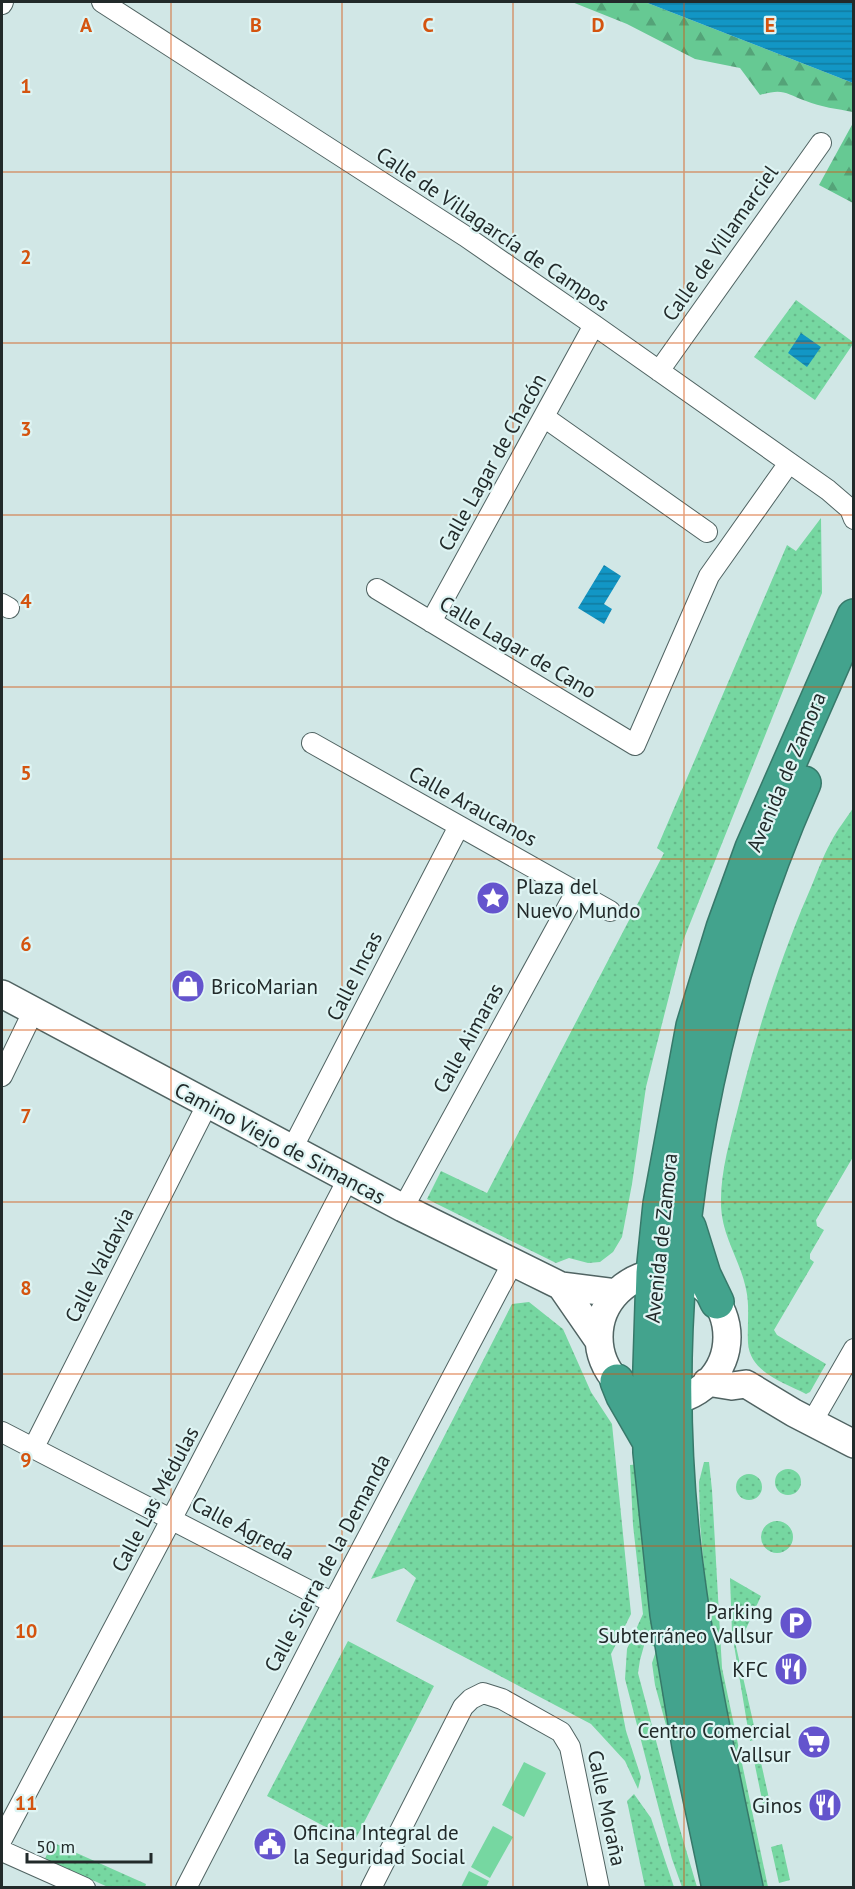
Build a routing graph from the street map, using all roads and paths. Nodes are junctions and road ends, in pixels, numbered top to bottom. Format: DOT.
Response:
graph roads {
  1 [pos="102,2"];
  2 [pos="821,143"];
  3 [pos="594,325"];
  4 [pos="659,371"];
  5 [pos="544,417"];
  6 [pos="789,463"];
  7 [pos="852,512"];
  8 [pos="707,532"];
  9 [pos="377,589"];
  10 [pos="854,616"];
  11 [pos="431,622"];
  12 [pos="854,672"];
  13 [pos="312,743"];
  14 [pos="459,826"];
  15 [pos="576,892"];
  16 [pos="610,911"];
  17 [pos="2,994"];
  18 [pos="33,1012"];
  19 [pos="2,1076"];
  20 [pos="207,1105"];
  21 [pos="292,1149"];
  22 [pos="348,1179"];
  23 [pos="403,1208"];
  24 [pos="684,1211"];
  25 [pos="513,1262"];
  26 [pos="666,1274"];
  27 [pos="561,1286"];
  28 [pos="616,1293"];
  29 [pos="717,1302"];
  30 [pos="599,1341"];
  31 [pos="726,1342"];
  32 [pos="854,1349"];
  33 [pos="617,1381"];
  34 [pos="707,1382"];
  35 [pos="746,1384"];
  36 [pos="662,1399"];
  37 [pos="812,1422"];
  38 [pos="2,1432"];
  39 [pos="650,1442"];
  40 [pos="854,1444"];
  41 [pos="34,1447"];
  42 [pos="172,1518"];
  43 [pos="333,1602"];
  44 [pos="2,1839"];
  45 [pos="2,1851"];
  46 [pos="85,1887"];
  47 [pos="186,1887"];
  48 [pos="371,1887"];
  49 [pos="599,1887"];
  50 [pos="719,1887"];
  51 [pos="746,1887"];
  1 -- 3 [label="street, Calle de Villagarcía de Campos"];
  2 -- 4 [label="street, Calle de Villamarciel"];
  3 -- 4 [label="street, Calle de Villagarcía de Campos"];
  3 -- 5 [label="street, Calle Lagar de Chacón"];
  4 -- 6 [label="street, Calle de Villagarcía de Campos"];
  5 -- 8 [label="street"];
  5 -- 11 [label="street, Calle Lagar de Chacón"];
  6 -- 7 [label="street, Calle de Villagarcía de Campos"];
  6 -- 11 [label="street, Calle Lagar de Cano"];
  9 -- 11 [label="street, Calle Lagar de Cano"];
  10 -- 26 [label="highway, Avenida de Zamora"];
  12 -- 24 [label="highway, Avenida de Zamora"];
  13 -- 14 [label="street, Calle Araucanos"];
  14 -- 15 [label="street, Calle Araucanos"];
  14 -- 21 [label="street, Calle Incas"];
  15 -- 16 [label="street, Calle Araucanos"];
  15 -- 23 [label="street, Calle Aimaras"];
  17 -- 18 [label="main road, Camino Viejo de Simancas"];
  18 -- 19 [label="street"];
  18 -- 20 [label="main road, Camino Viejo de Simancas"];
  20 -- 21 [label="main road, Camino Viejo de Simancas"];
  20 -- 41 [label="street, Calle Valdavia"];
  21 -- 22 [label="main road, Camino Viejo de Simancas"];
  22 -- 23 [label="main road, Camino Viejo de Simancas"];
  22 -- 42 [label="street, Calle Las Médulas"];
  23 -- 25 [label="main road, Camino Viejo de Simancas"];
  24 -- 26 [label="highway, Avenida de Zamora"];
  24 -- 29 [label="highway"];
  25 -- 27 [label="main road, Camino Viejo de Simancas"];
  25 -- 43 [label="street, Calle Sierra de la Demanda"];
  26 -- 28 [label="main road"];
  26 -- 29 [label="main road"];
  26 -- 36 [label="highway, Avenida de Zamora"];
  27 -- 28 [label="main road, Camino Viejo de Simancas"];
  27 -- 30 [label="main road, Camino Viejo de Simancas"];
  28 -- 30 [label="main road"];
  29 -- 31 [label="main road"];
  30 -- 33 [label="main road, Camino Viejo de Simancas"];
  31 -- 34 [label="main road"];
  31 -- 35 [label="main road"];
  32 -- 37 [label="street"];
  33 -- 36 [label="main road"];
  33 -- 39 [label="highway"];
  34 -- 35 [label="main road"];
  34 -- 36 [label="main road"];
  35 -- 37 [label="main road"];
  36 -- 39 [label="highway, Avenida de Zamora"];
  36 -- 51 [label="highway, Avenida de Zamora"];
  37 -- 40 [label="main road"];
  38 -- 41 [label="street, Calle Ágreda"];
  39 -- 50 [label="highway, Avenida de Zamora"];
  41 -- 42 [label="street, Calle Ágreda"];
  42 -- 43 [label="street, Calle Ágreda"];
  42 -- 44 [label="street, Calle Las Médulas"];
  43 -- 47 [label="street, Calle Sierra de la Demanda"];
  45 -- 46 [label="street"];
  48 -- 49 [label="street, Calle Moraña"];
}
